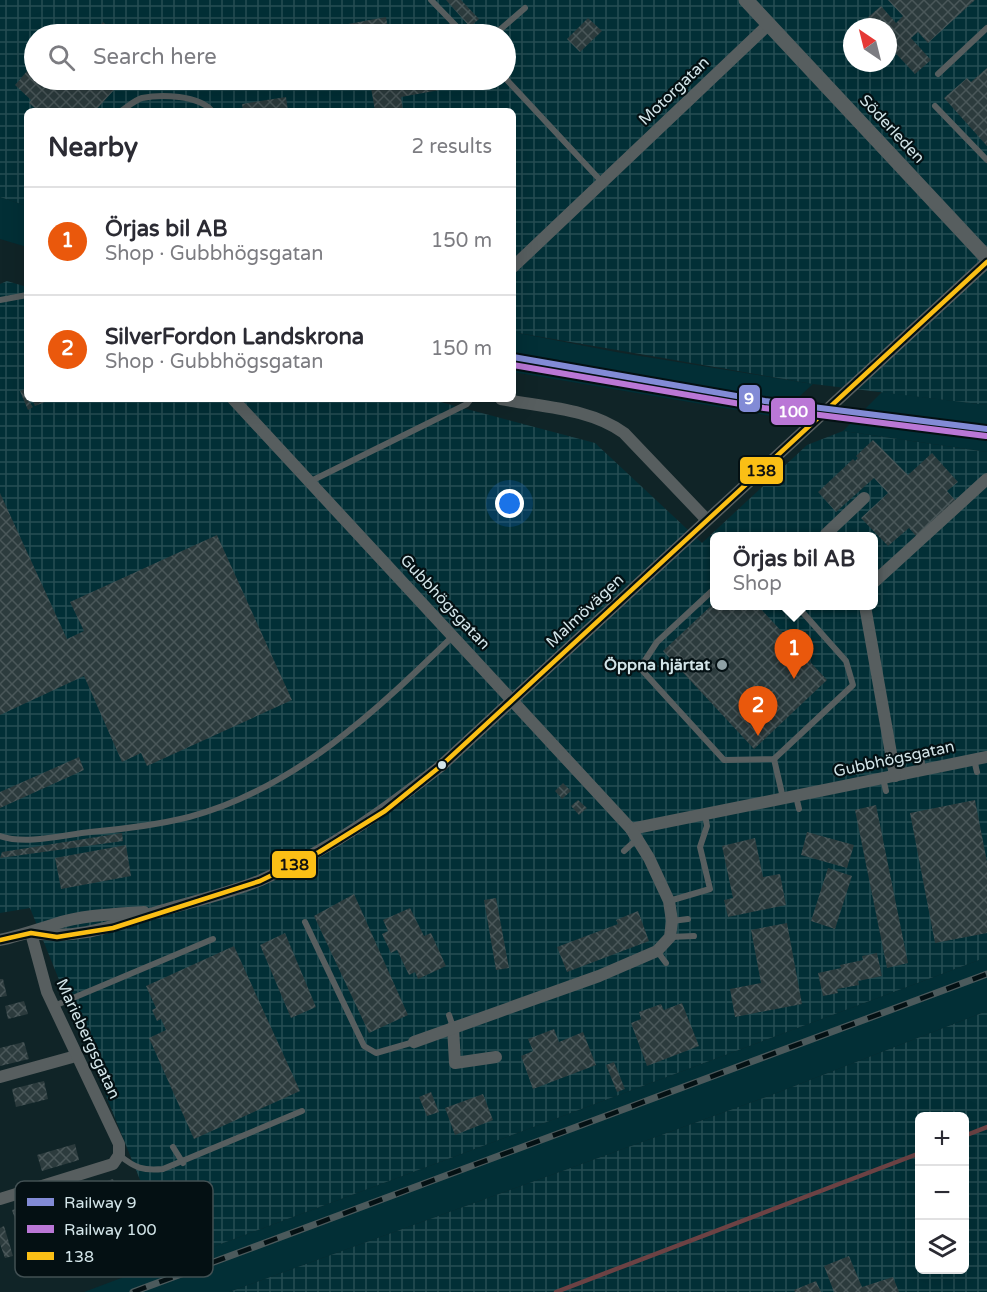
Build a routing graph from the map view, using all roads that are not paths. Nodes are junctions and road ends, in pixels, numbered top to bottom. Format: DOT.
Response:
graph roads {
  1 [pos="431,0"];
  2 [pos="746,0"];
  3 [pos="525,8"];
  4 [pos="454,24"];
  5 [pos="507,24"];
  6 [pos="769,24"];
  7 [pos="987,28"];
  8 [pos="938,74"];
  9 [pos="516,90"];
  10 [pos="935,106"];
  11 [pos="126,108"];
  12 [pos="209,108"];
  13 [pos="987,160"];
  14 [pos="603,182"];
  15 [pos="987,260"];
  16 [pos="516,264"];
  17 [pos="24,296"];
  18 [pos="0,300"];
  19 [pos="236,402"];
  20 [pos="469,402"];
  21 [pos="516,402"];
  22 [pos="987,478"];
  23 [pos="312,481"];
  24 [pos="864,498"];
  25 [pos="707,520"];
  26 [pos="828,532"];
  27 [pos="878,577"];
  28 [pos="710,593"];
  29 [pos="801,610"];
  30 [pos="866,610"];
  31 [pos="454,636"];
  32 [pos="514,700"];
  33 [pos="921,757"];
  34 [pos="774,759"];
  35 [pos="980,763"];
  36 [pos="923,770"];
  37 [pos="888,782"];
  38 [pos="793,801"];
  39 [pos="705,815"];
  40 [pos="634,834"];
  41 [pos="0,836"];
  42 [pos="624,851"];
  43 [pos="669,901"];
  44 [pos="688,919"];
  45 [pos="672,921"];
  46 [pos="305,922"];
  47 [pos="31,933"];
  48 [pos="694,936"];
  49 [pos="670,937"];
  50 [pos="213,939"];
  51 [pos="0,940"];
  52 [pos="657,951"];
  53 [pos="666,963"];
  54 [pos="53,1006"];
  55 [pos="451,1021"];
  56 [pos="414,1042"];
  57 [pos="76,1056"];
  58 [pos="496,1057"];
  59 [pos="0,1077"];
  60 [pos="302,1111"];
  61 [pos="173,1147"];
  62 [pos="119,1155"];
  63 [pos="183,1163"];
  64 [pos="58,1181"];
  65 [pos="15,1194"];
  66 [pos="0,1199"];
  1 -- 4 [label="lane"];
  2 -- 6 [label="street, Söderleden"];
  3 -- 5 [label="lane"];
  6 -- 14 [label="street, Motorgatan"];
  6 -- 15 [label="street, Söderleden"];
  7 -- 8 [label="lane"];
  9 -- 14 [label="lane"];
  10 -- 13 [label="lane"];
  11 -- 12 [label="lane"];
  14 -- 16 [label="street, Motorgatan"];
  15 -- 25 [label="street, Malmövägen"];
  17 -- 18 [label="lane"];
  19 -- 23 [label="street, Gubbhögsgatan"];
  20 -- 23 [label="lane"];
  21 -- 25 [label="street"];
  22 -- 27 [label="street"];
  23 -- 31 [label="street, Gubbhögsgatan"];
  24 -- 26 [label="street"];
  25 -- 32 [label="street, Malmövägen"];
  28 -- 34 [label="lane"];
  29 -- 34 [label="lane"];
  30 -- 37 [label="street"];
  31 -- 32 [label="street, Gubbhögsgatan"];
  31 -- 41 [label="lane"];
  32 -- 40 [label="street, Gubbhögsgatan"];
  32 -- 47 [label="street, Malmövägen"];
  33 -- 36 [label="lane"];
  34 -- 38 [label="lane"];
  35 -- 36 [label="street, Gubbhögsgatan"];
  36 -- 37 [label="street, Gubbhögsgatan"];
  37 -- 38 [label="street, Gubbhögsgatan"];
  38 -- 39 [label="street, Gubbhögsgatan"];
  39 -- 40 [label="street, Gubbhögsgatan"];
  39 -- 43 [label="lane"];
  40 -- 42 [label="lane"];
  40 -- 43 [label="street, Gubbhögsgatan"];
  43 -- 45 [label="street, Gubbhögsgatan"];
  44 -- 45 [label="lane"];
  45 -- 49 [label="street, Gubbhögsgatan"];
  46 -- 56 [label="lane"];
  47 -- 51 [label="street, Malmövägen"];
  47 -- 54 [label="street, Mariebergsgatan"];
  48 -- 49 [label="lane"];
  49 -- 52 [label="street"];
  50 -- 54 [label="lane"];
  52 -- 53 [label="lane"];
  52 -- 55 [label="street"];
  54 -- 57 [label="street, Mariebergsgatan"];
  55 -- 56 [label="street"];
  55 -- 58 [label="street"];
  57 -- 59 [label="street"];
  57 -- 62 [label="street, Mariebergsgatan"];
  60 -- 63 [label="lane"];
  61 -- 63 [label="lane"];
  62 -- 63 [label="lane"];
  62 -- 64 [label="street"];
  65 -- 66 [label="street"];
}
